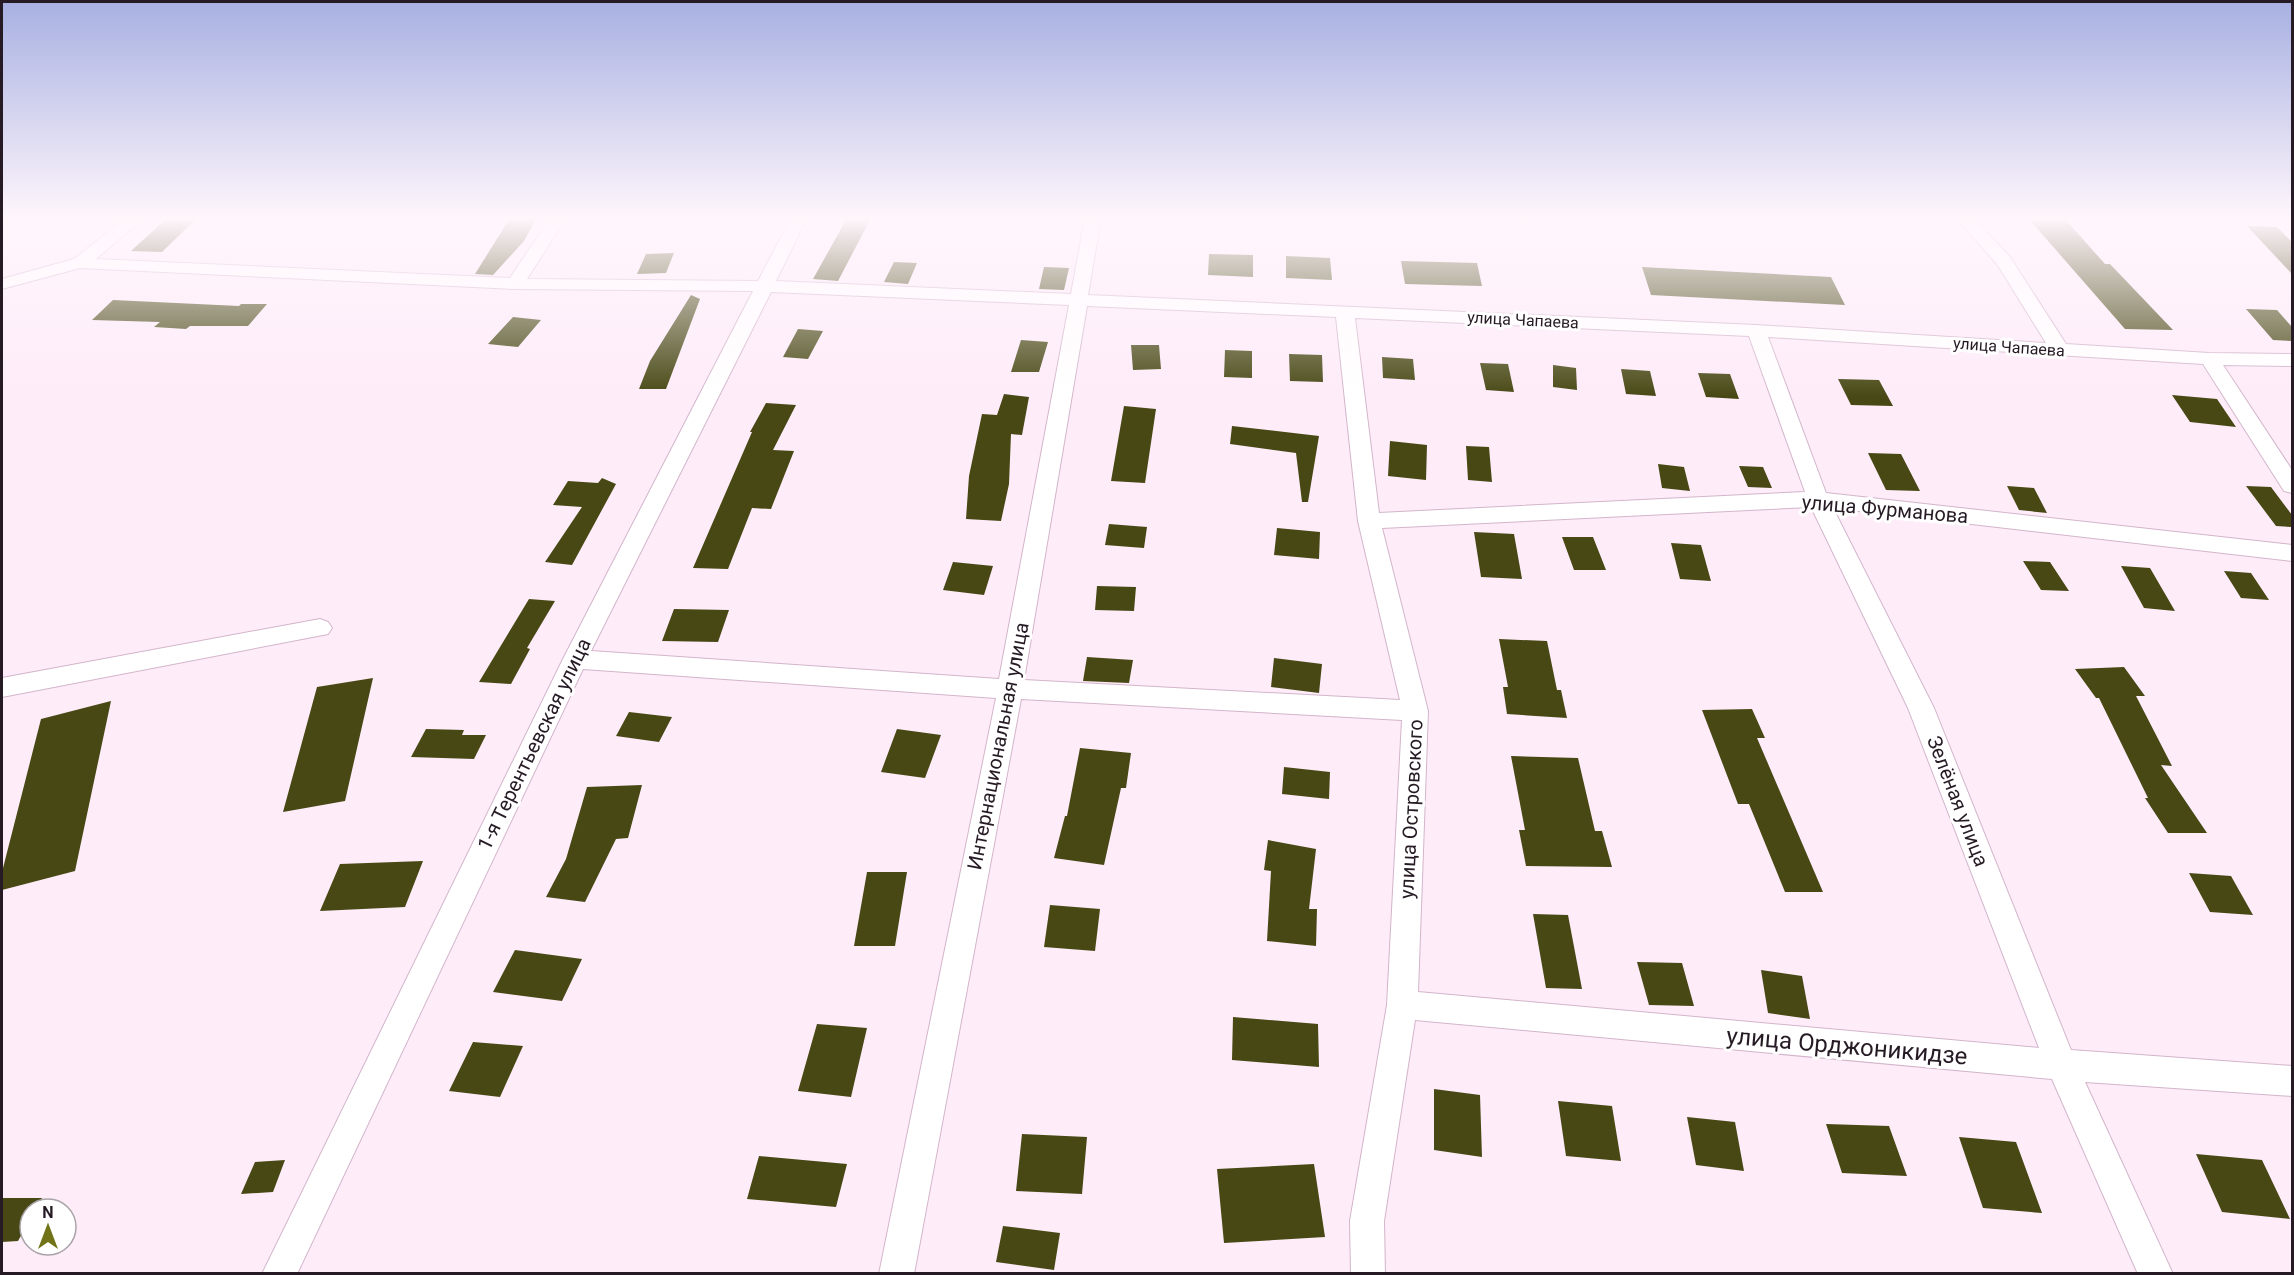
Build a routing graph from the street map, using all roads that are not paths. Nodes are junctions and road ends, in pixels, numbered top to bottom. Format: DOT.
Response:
graph roads {
  1 [pos="26,278"];
  2 [pos="380,278"];
  3 [pos="519,278"];
  4 [pos="769,278"];
  5 [pos="1082,278"];
  6 [pos="2014,278"];
  7 [pos="2,284"];
  8 [pos="515,284"];
  9 [pos="765,286"];
  10 [pos="1078,300"];
  11 [pos="1344,312"];
  12 [pos="1756,331"];
  13 [pos="2060,350"];
  14 [pos="2209,359"];
  15 [pos="2292,360"];
  16 [pos="2292,486"];
  17 [pos="1818,499"];
  18 [pos="1369,521"];
  19 [pos="2292,554"];
  20 [pos="320,628"];
  21 [pos="575,659"];
  22 [pos="2,688"];
  23 [pos="1010,690"];
  24 [pos="1415,711"];
  25 [pos="1402,1005"];
  26 [pos="2061,1065"];
  27 [pos="2292,1081"];
  28 [pos="279,1274"];
  29 [pos="896,1274"];
  30 [pos="1368,1274"];
  31 [pos="2156,1274"];
  1 -- 7 [label="street, улица Чапаева"];
  2 -- 8 [label="street, улица Чапаева"];
  3 -- 8 [label="street"];
  4 -- 9 [label="street, 1-я Терентьевская улица"];
  5 -- 10 [label="street, Интернациональная улица"];
  6 -- 13 [label="street"];
  8 -- 9 [label="street, улица Чапаева"];
  9 -- 10 [label="street, улица Чапаева"];
  9 -- 21 [label="street, 1-я Терентьевская улица"];
  10 -- 11 [label="street, улица Чапаева"];
  10 -- 23 [label="street, Интернациональная улица"];
  11 -- 12 [label="street, улица Чапаева"];
  11 -- 18 [label="street, улица Островского"];
  12 -- 13 [label="street, улица Чапаева"];
  12 -- 17 [label="street, Зелёная улица"];
  13 -- 14 [label="street, улица Чапаева"];
  14 -- 15 [label="street, улица Чапаева"];
  14 -- 16 [label="street"];
  17 -- 18 [label="street, улица Фурманова"];
  17 -- 19 [label="street, улица Фурманова"];
  17 -- 26 [label="street, Зелёная улица"];
  18 -- 24 [label="street, улица Островского"];
  20 -- 22 [label="street"];
  21 -- 23 [label="street"];
  21 -- 28 [label="street, 1-я Терентьевская улица"];
  23 -- 24 [label="street"];
  23 -- 29 [label="street, Интернациональная улица"];
  24 -- 25 [label="street, улица Островского"];
  25 -- 26 [label="street, улица Орджоникидзе"];
  25 -- 30 [label="street, улица Островского"];
  26 -- 27 [label="street, улица Орджоникидзе"];
  26 -- 31 [label="street, Зелёная улица"];
}
